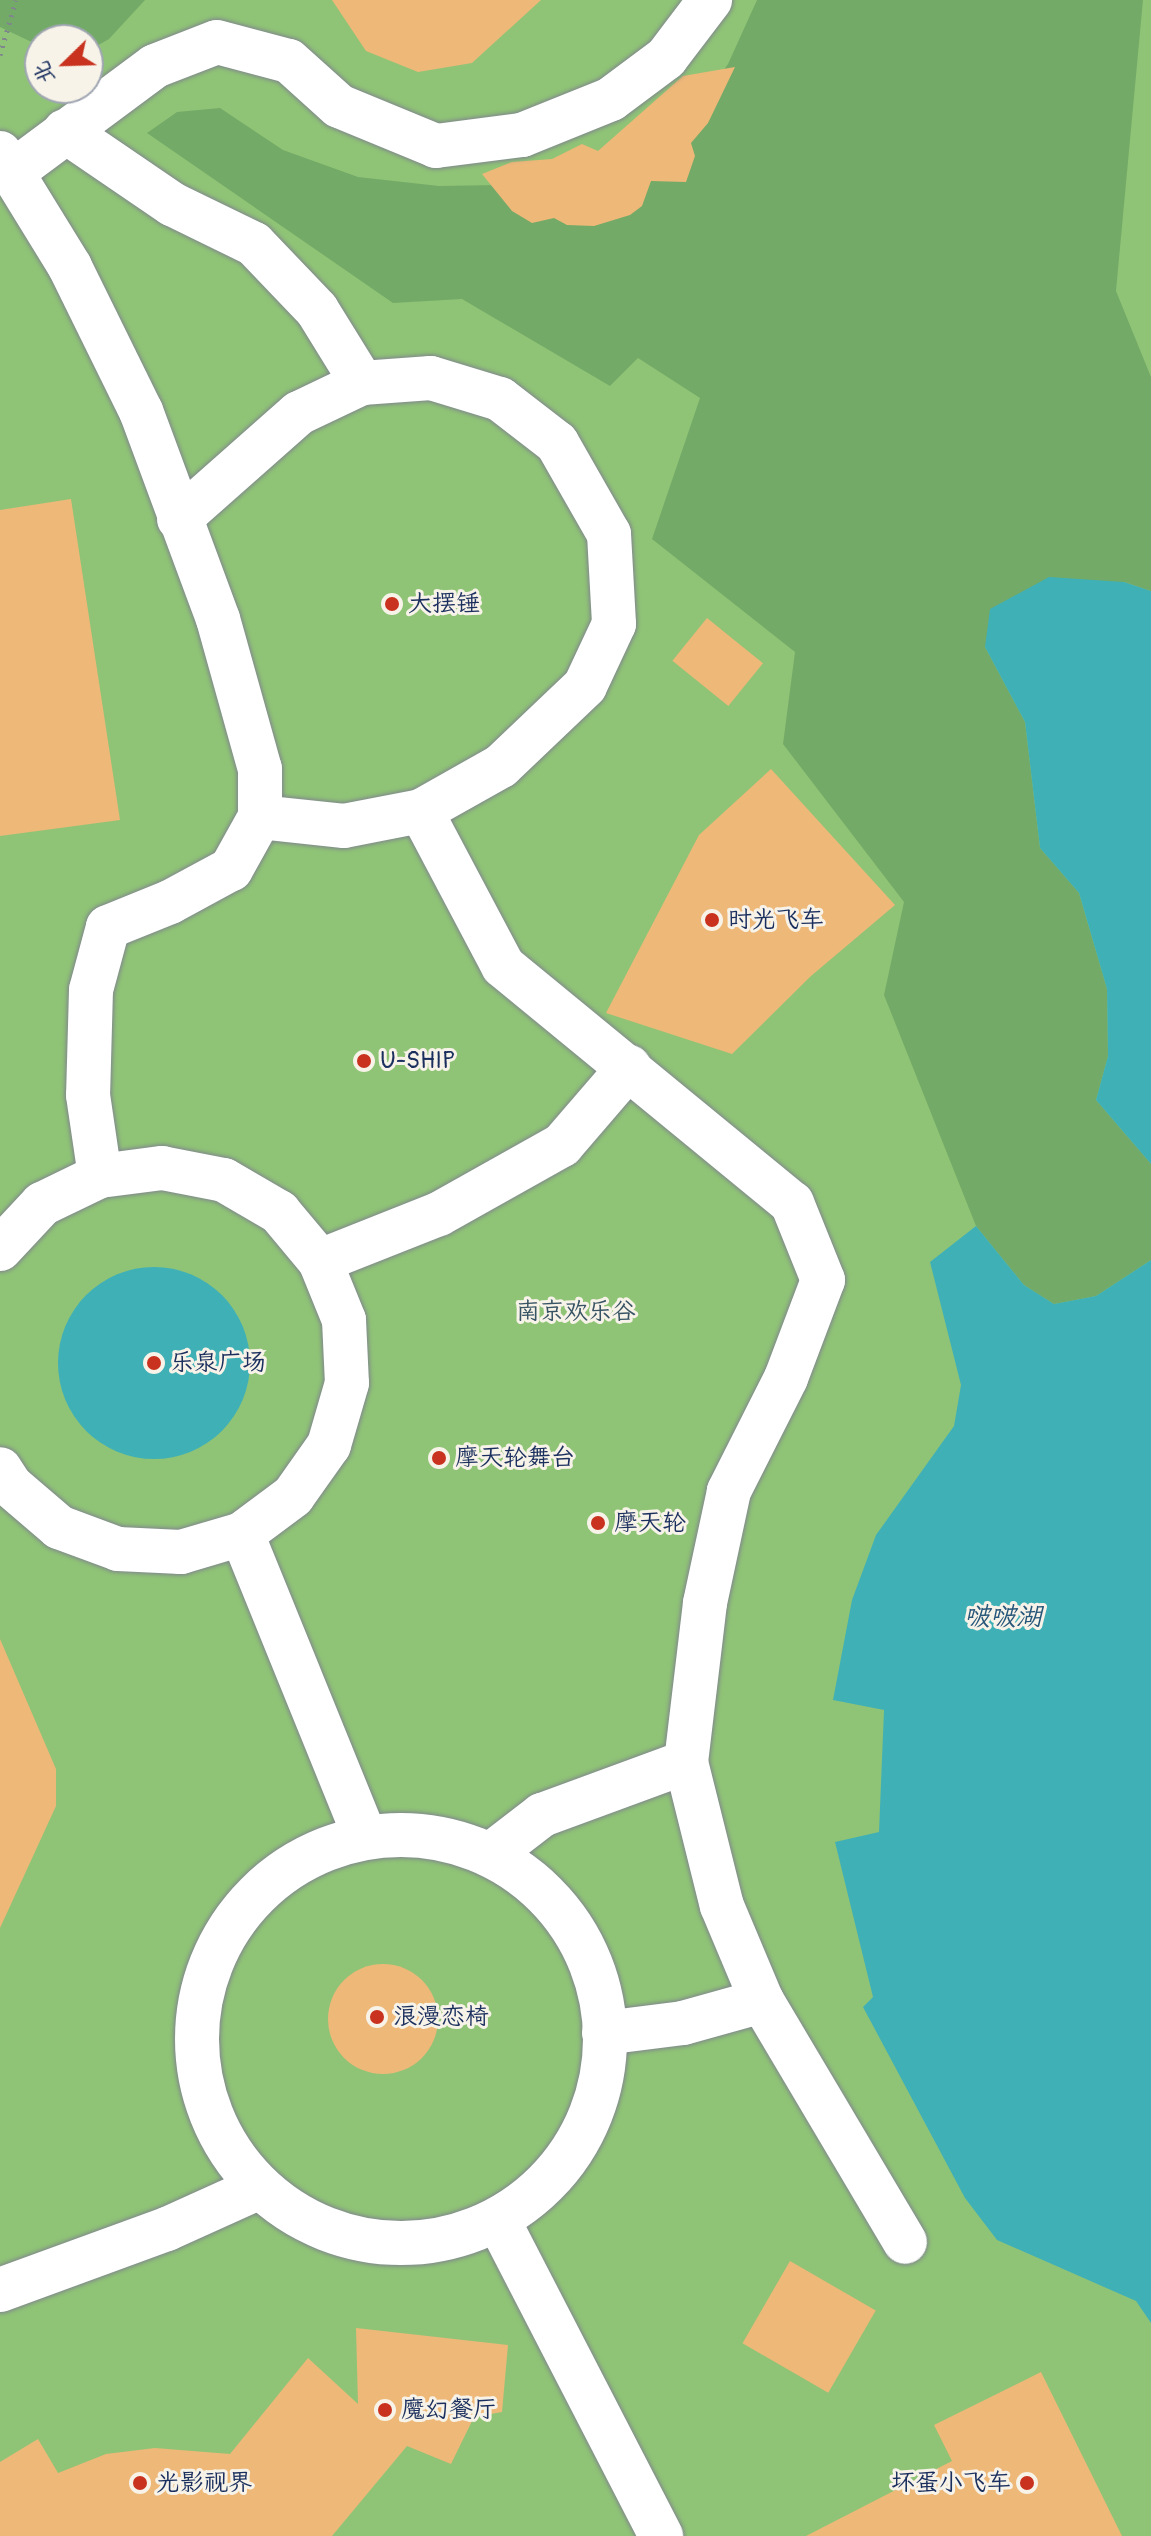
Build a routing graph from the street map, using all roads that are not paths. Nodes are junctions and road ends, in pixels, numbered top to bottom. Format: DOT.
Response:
graph roads {
  1 [pos="710,0"];
  2 [pos="65,131"];
  3 [pos="7,162"];
  4 [pos="362,383"];
  5 [pos="179,519"];
  6 [pos="421,811"];
  7 [pos="260,817"];
  8 [pos="629,1067"];
  9 [pos="100,1176"];
  10 [pos="0,1249"];
  11 [pos="320,1261"];
  12 [pos="0,1469"];
  13 [pos="242,1534"];
  14 [pos="686,1762"];
  15 [pos="365,1837"];
  16 [pos="490,1855"];
  17 [pos="762,2001"];
  18 [pos="604,2033"];
  19 [pos="260,2187"];
  20 [pos="498,2220"];
  21 [pos="905,2242"];
  22 [pos="0,2290"];
  23 [pos="661,2536"];
  1 -- 2 [label="street"];
  2 -- 3 [label="street"];
  2 -- 4 [label="street"];
  3 -- 5 [label="street"];
  4 -- 5 [label="street"];
  4 -- 6 [label="street"];
  5 -- 7 [label="street"];
  6 -- 7 [label="street"];
  6 -- 8 [label="street"];
  7 -- 9 [label="street"];
  8 -- 11 [label="street"];
  8 -- 14 [label="street"];
  9 -- 10 [label="street"];
  9 -- 11 [label="street"];
  11 -- 13 [label="street"];
  12 -- 13 [label="street"];
  13 -- 15 [label="street"];
  14 -- 16 [label="street"];
  14 -- 17 [label="street"];
  15 -- 16 [label="street"];
  15 -- 19 [label="street"];
  16 -- 18 [label="street"];
  17 -- 18 [label="street"];
  17 -- 21 [label="street"];
  18 -- 20 [label="street"];
  19 -- 20 [label="street"];
  19 -- 22 [label="street"];
  20 -- 23 [label="street"];
}
